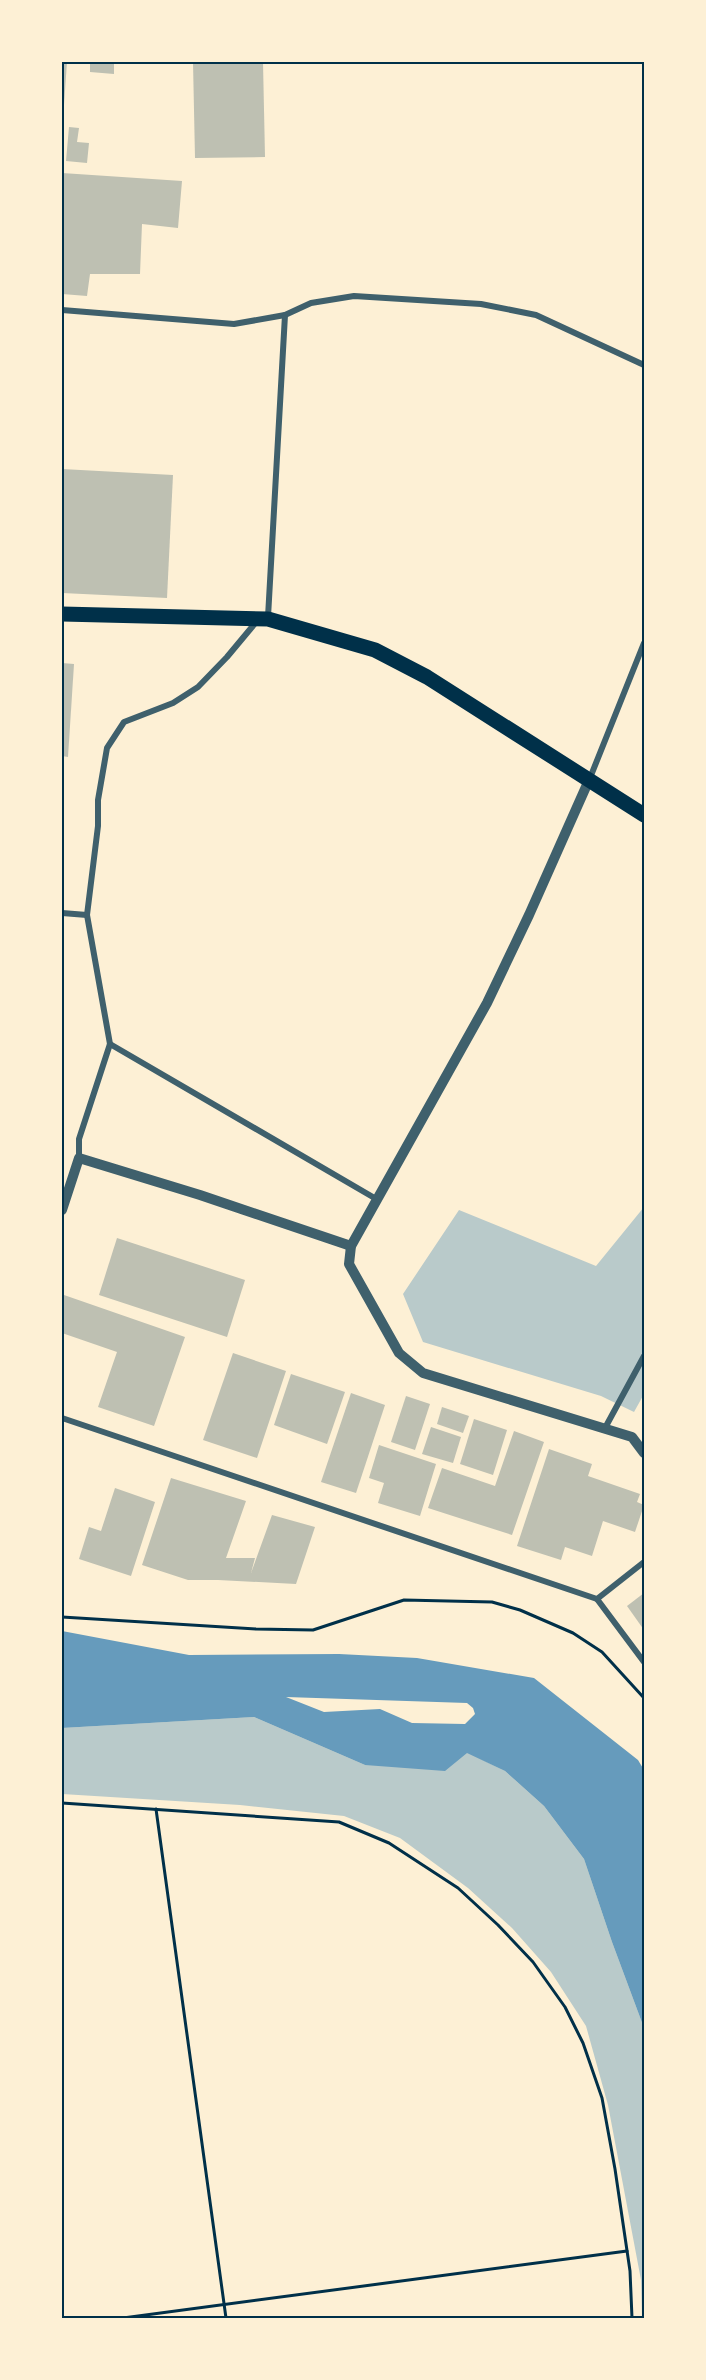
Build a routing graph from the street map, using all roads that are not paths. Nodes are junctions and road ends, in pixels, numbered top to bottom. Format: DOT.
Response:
graph roads {
  1 [pos="62,310"];
  2 [pos="285,315"];
  3 [pos="645,365"];
  4 [pos="62,614"];
  5 [pos="263,619"];
  6 [pos="645,643"];
  7 [pos="589,780"];
  8 [pos="645,815"];
  9 [pos="62,913"];
  10 [pos="87,915"];
  11 [pos="110,1044"];
  12 [pos="79,1158"];
  13 [pos="378,1200"];
  14 [pos="62,1210"];
  15 [pos="351,1246"];
  16 [pos="645,1356"];
  17 [pos="62,1418"];
  18 [pos="605,1428"];
  19 [pos="645,1453"];
  20 [pos="645,1562"];
  21 [pos="597,1599"];
  22 [pos="645,1662"];
  1 -- 2 [label="street"];
  2 -- 3 [label="street"];
  2 -- 5 [label="street"];
  4 -- 5 [label="main road"];
  5 -- 7 [label="main road"];
  5 -- 10 [label="street"];
  6 -- 7 [label="street"];
  7 -- 8 [label="main road"];
  7 -- 13 [label="street"];
  9 -- 10 [label="street"];
  10 -- 11 [label="street"];
  11 -- 12 [label="street"];
  11 -- 13 [label="street"];
  12 -- 14 [label="street"];
  12 -- 15 [label="street"];
  13 -- 15 [label="street"];
  15 -- 18 [label="street"];
  16 -- 18 [label="street"];
  17 -- 21 [label="street"];
  18 -- 19 [label="street"];
  20 -- 21 [label="street"];
  21 -- 22 [label="street"];
}
